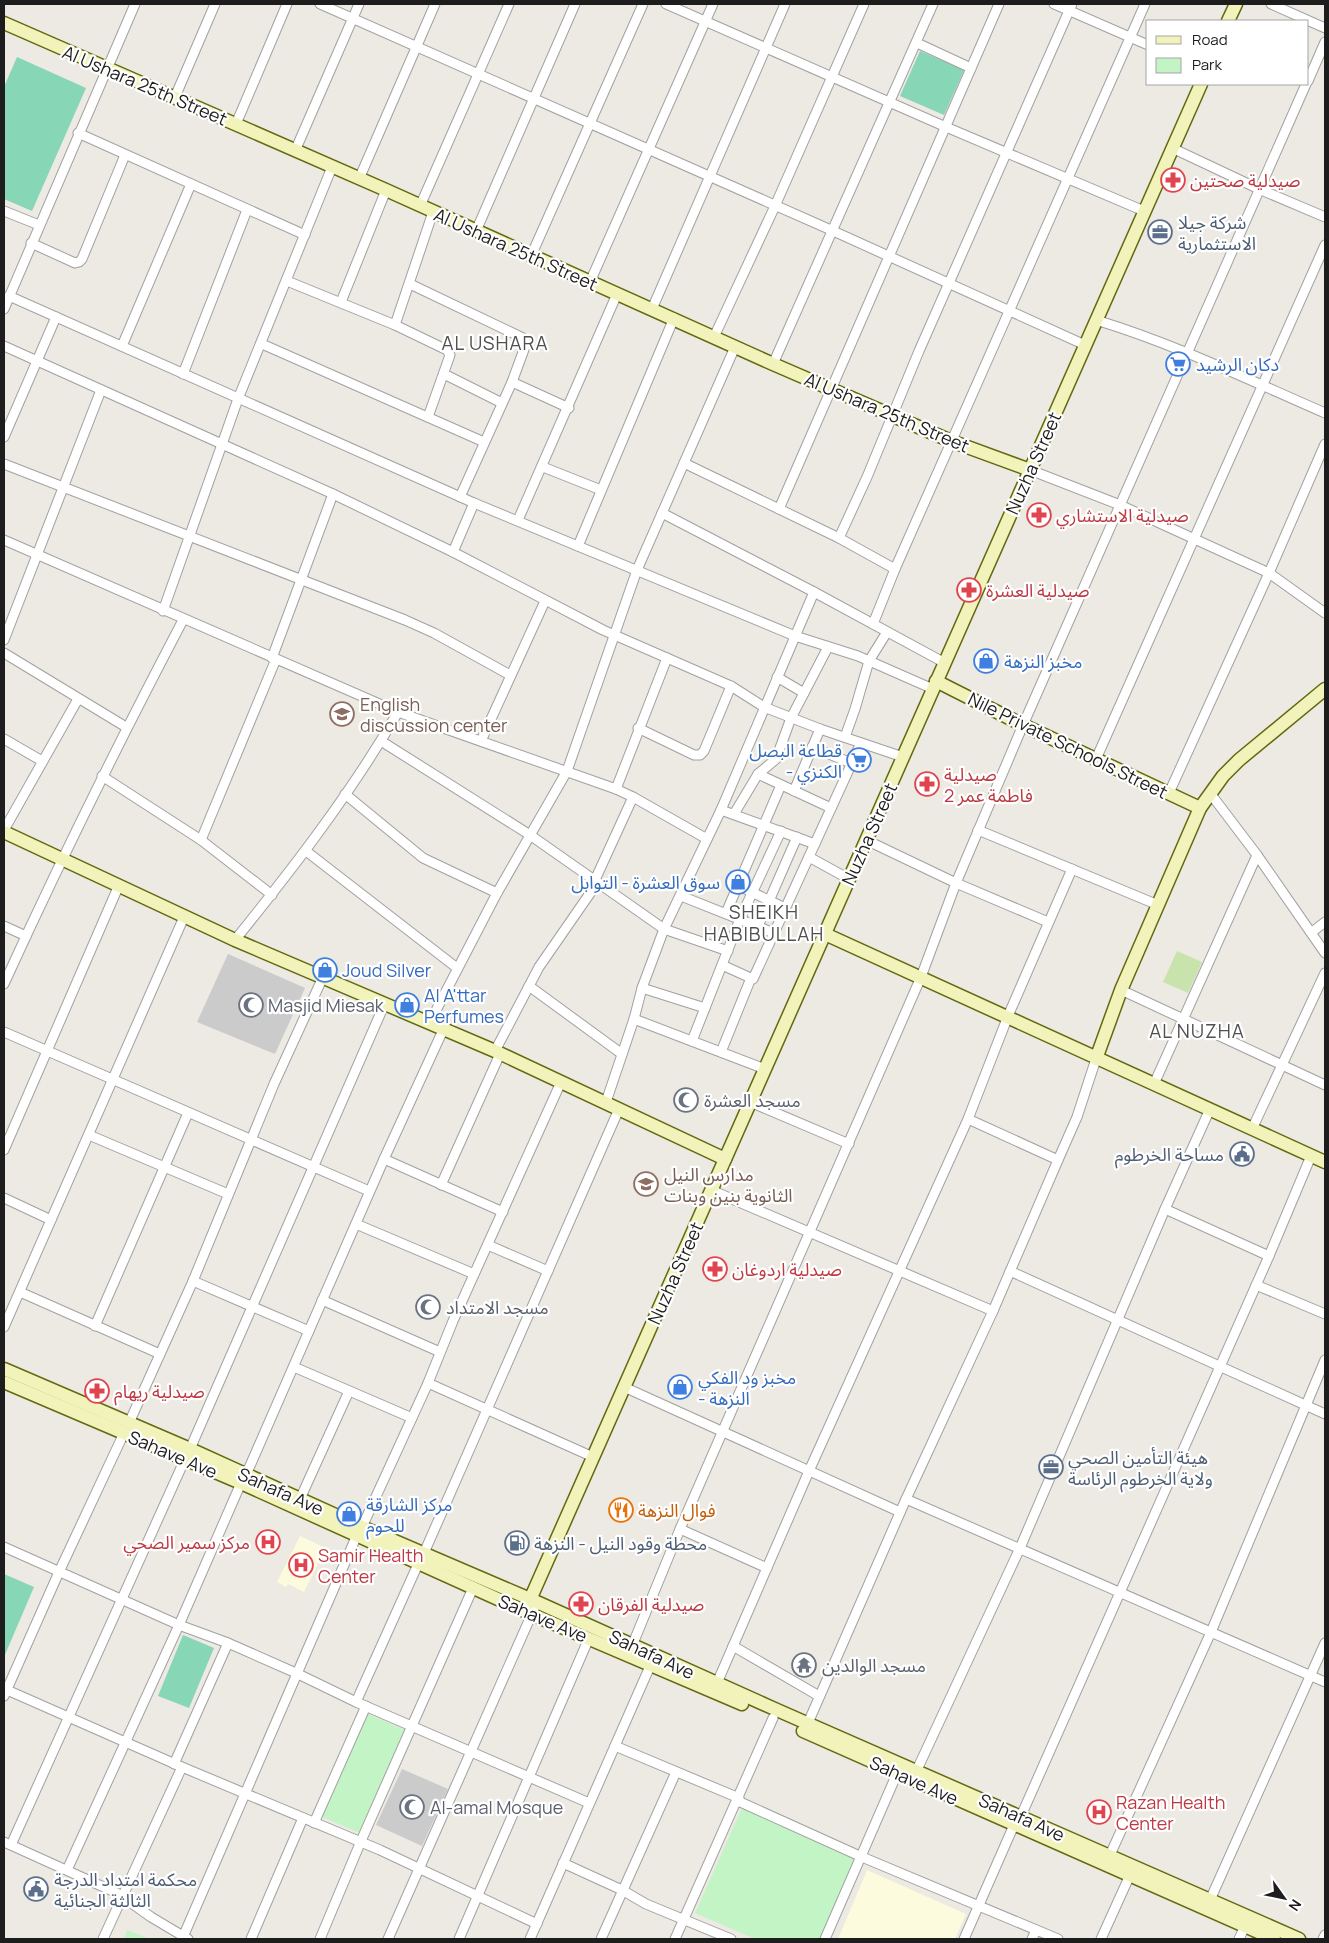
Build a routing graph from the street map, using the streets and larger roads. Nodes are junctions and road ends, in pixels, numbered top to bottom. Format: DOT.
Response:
graph roads {
  1 [pos="135,4"];
  2 [pos="215,4"];
  3 [pos="287,4"];
  4 [pos="320,4"];
  5 [pos="359,4"];
  6 [pos="435,4"];
  7 [pos="509,4"];
  8 [pos="575,4"];
  9 [pos="643,4"];
  10 [pos="666,4"];
  11 [pos="713,4"];
  12 [pos="785,4"];
  13 [pos="864,4"];
  14 [pos="933,4"];
  15 [pos="999,4"];
  16 [pos="1054,4"];
  17 [pos="1145,4"];
  18 [pos="1236,4"];
  19 [pos="1272,4"];
  20 [pos="1070,7"];
  21 [pos="353,18"];
  22 [pos="1228,20"];
  23 [pos="1307,20"];
  24 [pos="705,21"];
  25 [pos="1309,21"];
  26 [pos="4,23"];
  27 [pos="1325,28"];
  28 [pos="1129,38"];
  29 [pos="1325,42"];
  30 [pos="916,43"];
  31 [pos="1146,44"];
  32 [pos="416,46"];
  33 [pos="767,48"];
  34 [pos="107,67"];
  35 [pos="971,68"];
  36 [pos="477,74"];
  37 [pos="832,76"];
  38 [pos="1309,78"];
  39 [pos="1201,85"];
  40 [pos="1306,85"];
  41 [pos="175,97"];
  42 [pos="533,97"];
  43 [pos="889,102"];
  44 [pos="590,123"];
  45 [pos="236,124"];
  46 [pos="946,127"];
  47 [pos="78,133"];
  48 [pos="1172,148"];
  49 [pos="648,149"];
  50 [pos="295,151"];
  51 [pos="1006,152"];
  52 [pos="125,155"];
  53 [pos="332,167"];
  54 [pos="710,176"];
  55 [pos="1068,178"];
  56 [pos="359,179"];
  57 [pos="191,184"];
  58 [pos="1259,189"];
  59 [pos="386,190"];
  60 [pos="420,206"];
  61 [pos="775,206"];
  62 [pos="247,210"];
  63 [pos="4,211"];
  64 [pos="1144,211"];
  65 [pos="433,212"];
  66 [pos="1325,217"];
  67 [pos="39,225"];
  68 [pos="831,230"];
  69 [pos="476,231"];
  70 [pos="305,236"];
  71 [pos="31,244"];
  72 [pos="1325,245"];
  73 [pos="531,256"];
  74 [pos="890,257"];
  75 [pos="287,280"];
  76 [pos="590,282"];
  77 [pos="949,283"];
  78 [pos="410,284"];
  79 [pos="617,294"];
  80 [pos="9,296"];
  81 [pos="341,302"];
  82 [pos="4,309"];
  83 [pos="652,309"];
  84 [pos="1009,310"];
  85 [pos="56,317"];
  86 [pos="674,318"];
  87 [pos="1096,320"];
  88 [pos="395,325"];
  89 [pos="714,337"];
  90 [pos="262,344"];
  91 [pos="1085,345"];
  92 [pos="4,346"];
  93 [pos="122,346"];
  94 [pos="735,346"];
  95 [pos="1188,352"];
  96 [pos="37,361"];
  97 [pos="773,364"];
  98 [pos="183,374"];
  99 [pos="444,374"];
  100 [pos="512,382"];
  101 [pos="1262,386"];
  102 [pos="831,388"];
  103 [pos="101,390"];
  104 [pos="238,399"];
  105 [pos="502,403"];
  106 [pos="569,408"];
  107 [pos="1325,413"];
  108 [pos="892,415"];
  109 [pos="428,417"];
  110 [pos="4,437"];
  111 [pos="951,441"];
  112 [pos="484,442"];
  113 [pos="222,443"];
  114 [pos="1325,444"];
  115 [pos="684,463"];
  116 [pos="4,464"];
  117 [pos="543,467"];
  118 [pos="1030,470"];
  119 [pos="63,488"];
  120 [pos="601,490"];
  121 [pos="333,494"];
  122 [pos="460,497"];
  123 [pos="474,502"];
  124 [pos="1120,505"];
  125 [pos="779,509"];
  126 [pos="662,512"];
  127 [pos="518,520"];
  128 [pos="190,536"];
  129 [pos="840,538"];
  130 [pos="1193,539"];
  131 [pos="4,540"];
  132 [pos="578,546"];
  133 [pos="454,552"];
  134 [pos="38,556"];
  135 [pos="895,569"];
  136 [pos="638,570"];
  137 [pos="1269,573"];
  138 [pos="302,581"];
  139 [pos="814,592"];
  140 [pos="545,601"];
  141 [pos="163,611"];
  142 [pos="1325,613"];
  143 [pos="183,620"];
  144 [pos="873,624"];
  145 [pos="887,632"];
  146 [pos="614,635"];
  147 [pos="795,636"];
  148 [pos="4,640"];
  149 [pos="828,647"];
  150 [pos="4,653"];
  151 [pos="667,658"];
  152 [pos="274,659"];
  153 [pos="869,660"];
  154 [pos="944,663"];
  155 [pos="510,675"];
  156 [pos="777,677"];
  157 [pos="935,685"];
  158 [pos="731,686"];
  159 [pos="804,693"];
  160 [pos="1324,693"];
  161 [pos="78,699"];
  162 [pos="764,707"];
  163 [pos="398,712"];
  164 [pos="791,718"];
  165 [pos="1023,725"];
  166 [pos="126,727"];
  167 [pos="638,728"];
  168 [pos="820,729"];
  169 [pos="845,737"];
  170 [pos="4,739"];
  171 [pos="381,741"];
  172 [pos="481,741"];
  173 [pos="861,742"];
  174 [pos="812,747"];
  175 [pos="903,757"];
  176 [pos="1096,759"];
  177 [pos="42,762"];
  178 [pos="851,763"];
  179 [pos="567,771"];
  180 [pos="758,774"];
  181 [pos="102,776"];
  182 [pos="781,785"];
  183 [pos="616,789"];
  184 [pos="794,791"];
  185 [pos="1169,793"];
  186 [pos="1210,793"];
  187 [pos="345,794"];
  188 [pos="633,797"];
  189 [pos="831,808"];
  190 [pos="1200,808"];
  191 [pos="722,810"];
  192 [pos="734,814"];
  193 [pos="764,825"];
  194 [pos="978,830"];
  195 [pos="4,831"];
  196 [pos="782,832"];
  197 [pos="530,835"];
  198 [pos="797,837"];
  199 [pos="707,839"];
  200 [pos="201,840"];
  201 [pos="866,840"];
  202 [pos="815,844"];
  203 [pos="306,851"];
  204 [pos="1257,855"];
  205 [pos="809,856"];
  206 [pos="61,858"];
  207 [pos="1072,869"];
  208 [pos="849,879"];
  209 [pos="595,880"];
  210 [pos="956,883"];
  211 [pos="119,885"];
  212 [pos="737,885"];
  213 [pos="753,892"];
  214 [pos="497,893"];
  215 [pos="272,895"];
  216 [pos="680,896"];
  217 [pos="769,900"];
  218 [pos="1158,905"];
  219 [pos="785,908"];
  220 [pos="726,913"];
  221 [pos="184,916"];
  222 [pos="740,919"];
  223 [pos="1048,922"];
  224 [pos="1325,922"];
  225 [pos="4,926"];
  226 [pos="758,926"];
  227 [pos="664,929"];
  228 [pos="1312,932"];
  229 [pos="774,933"];
  230 [pos="824,934"];
  231 [pos="26,936"];
  232 [pos="235,940"];
  233 [pos="728,951"];
  234 [pos="1325,953"];
  235 [pos="722,965"];
  236 [pos="457,968"];
  237 [pos="1325,973"];
  238 [pos="921,977"];
  239 [pos="323,978"];
  240 [pos="751,978"];
  241 [pos="4,984"];
  242 [pos="529,986"];
  243 [pos="642,988"];
  244 [pos="1121,990"];
  245 [pos="385,1003"];
  246 [pos="705,1008"];
  247 [pos="1008,1016"];
  248 [pos="634,1018"];
  249 [pos="1183,1020"];
  250 [pos="430,1022"];
  251 [pos="444,1028"];
  252 [pos="4,1032"];
  253 [pos="692,1041"];
  254 [pos="48,1051"];
  255 [pos="498,1052"];
  256 [pos="722,1052"];
  257 [pos="622,1054"];
  258 [pos="1096,1059"];
  259 [pos="1281,1065"];
  260 [pos="765,1069"];
  261 [pos="112,1079"];
  262 [pos="561,1082"];
  263 [pos="1154,1084"];
  264 [pos="1325,1085"];
  265 [pos="606,1102"];
  266 [pos="750,1102"];
  267 [pos="619,1109"];
  268 [pos="1210,1110"];
  269 [pos="188,1112"];
  270 [pos="968,1119"];
  271 [pos="1252,1129"];
  272 [pos="89,1135"];
  273 [pos="250,1140"];
  274 [pos="849,1144"];
  275 [pos="4,1150"];
  276 [pos="1311,1156"];
  277 [pos="384,1159"];
  278 [pos="725,1159"];
  279 [pos="1058,1160"];
  280 [pos="1325,1162"];
  281 [pos="312,1167"];
  282 [pos="165,1168"];
  283 [pos="441,1185"];
  284 [pos="711,1190"];
  285 [pos="369,1192"];
  286 [pos="228,1194"];
  287 [pos="4,1198"];
  288 [pos="1166,1209"];
  289 [pos="503,1212"];
  290 [pos="51,1220"];
  291 [pos="356,1224"];
  292 [pos="810,1233"];
  293 [pos="488,1245"];
  294 [pos="1269,1256"];
  295 [pos="548,1271"];
  296 [pos="899,1271"];
  297 [pos="1010,1271"];
  298 [pos="474,1274"];
  299 [pos="192,1281"];
  300 [pos="1256,1285"];
  301 [pos="20,1292"];
  302 [pos="322,1300"];
  303 [pos="252,1307"];
  304 [pos="992,1311"];
  305 [pos="1325,1314"];
  306 [pos="1118,1320"];
  307 [pos="95,1326"];
  308 [pos="4,1327"];
  309 [pos="308,1331"];
  310 [pos="440,1352"];
  311 [pos="160,1354"];
  312 [pos="1325,1360"];
  313 [pos="294,1367"];
  314 [pos="1219,1367"];
  315 [pos="4,1369"];
  316 [pos="4,1382"];
  317 [pos="428,1383"];
  318 [pos="624,1387"];
  319 [pos="349,1391"];
  320 [pos="1306,1405"];
  321 [pos="488,1410"];
  322 [pos="1325,1414"];
  323 [pos="412,1418"];
  324 [pos="127,1428"];
  325 [pos="723,1432"];
  326 [pos="187,1454"];
  327 [pos="593,1457"];
  328 [pos="809,1471"];
  329 [pos="243,1479"];
  330 [pos="906,1498"];
  331 [pos="300,1499"];
  332 [pos="900,1512"];
  333 [pos="680,1529"];
  334 [pos="360,1531"];
  335 [pos="4,1548"];
  336 [pos="1020,1548"];
  337 [pos="421,1558"];
  338 [pos="767,1568"];
  339 [pos="59,1572"];
  340 [pos="474,1588"];
  341 [pos="1121,1592"];
  342 [pos="122,1599"];
  343 [pos="531,1607"];
  344 [pos="179,1625"];
  345 [pos="1211,1632"];
  346 [pos="589,1638"];
  347 [pos="228,1643"];
  348 [pos="1325,1643"];
  349 [pos="632,1646"];
  350 [pos="733,1646"];
  351 [pos="651,1664"];
  352 [pos="296,1673"];
  353 [pos="1312,1676"];
  354 [pos="1325,1682"];
  355 [pos="717,1683"];
  356 [pos="5,1693"];
  357 [pos="819,1696"];
  358 [pos="356,1702"];
  359 [pos="366,1706"];
  360 [pos="68,1717"];
  361 [pos="773,1718"];
  362 [pos="808,1723"];
  363 [pos="412,1726"];
  364 [pos="125,1742"];
  365 [pos="615,1746"];
  366 [pos="470,1751"];
  367 [pos="178,1766"];
  368 [pos="899,1769"];
  369 [pos="676,1772"];
  370 [pos="914,1775"];
  371 [pos="529,1777"];
  372 [pos="244,1793"];
  373 [pos="738,1800"];
  374 [pos="590,1803"];
  375 [pos="304,1818"];
  376 [pos="1018,1821"];
  377 [pos="314,1823"];
  378 [pos="361,1842"];
  379 [pos="7,1843"];
  380 [pos="1110,1855"];
  381 [pos="862,1857"];
  382 [pos="563,1863"];
  383 [pos="419,1868"];
  384 [pos="67,1870"];
  385 [pos="1130,1875"];
  386 [pos="622,1890"];
  387 [pos="478,1896"];
  388 [pos="122,1897"];
  389 [pos="1210,1900"];
  390 [pos="979,1906"];
  391 [pos="684,1919"];
  392 [pos="537,1924"];
  393 [pos="1245,1926"];
  394 [pos="1036,1930"];
  395 [pos="1325,1935"];
  396 [pos="186,1938"];
  397 [pos="103,1939"];
  398 [pos="251,1939"];
  399 [pos="320,1939"];
  400 [pos="388,1939"];
  401 [pos="459,1939"];
  402 [pos="530,1939"];
  403 [pos="601,1939"];
  404 [pos="675,1939"];
  405 [pos="732,1939"];
  406 [pos="825,1939"];
  407 [pos="964,1939"];
  408 [pos="1032,1939"];
  409 [pos="1058,1939"];
  410 [pos="1101,1939"];
  411 [pos="1239,1939"];
  412 [pos="1274,1939"];
  413 [pos="1299,1939"];
  414 [pos="1324,1939"];
  1 -- 34 [label="street"];
  2 -- 41 [label="street"];
  3 -- 45 [label="street"];
  4 -- 21 [label="street"];
  5 -- 21 [label="street"];
  6 -- 32 [label="street"];
  7 -- 36 [label="street"];
  8 -- 42 [label="street"];
  9 -- 44 [label="street"];
  10 -- 24 [label="street"];
  11 -- 24 [label="street"];
  12 -- 33 [label="street"];
  13 -- 37 [label="street"];
  14 -- 30 [label="street"];
  15 -- 35 [label="street"];
  16 -- 20 [label="street"];
  17 -- 28 [label="street"];
  18 -- 22 [label="street"];
  19 -- 23 [label="street"];
  20 -- 28 [label="street"];
  20 -- 51 [label="street"];
  21 -- 32 [label="street"];
  21 -- 50 [label="street"];
  24 -- 33 [label="street"];
  24 -- 49 [label="street"];
  25 -- 27 [label="street"];
  26 -- 34 [label="street, Al Ushara 25th Street"];
  28 -- 31 [label="street"];
  28 -- 55 [label="street"];
  29 -- 38 [label="street"];
  30 -- 35 [label="street"];
  30 -- 43 [label="street"];
  32 -- 36 [label="street"];
  32 -- 56 [label="street"];
  33 -- 37 [label="street"];
  33 -- 54 [label="street"];
  34 -- 41 [label="street, Al Ushara 25th Street"];
  34 -- 47 [label="street"];
  35 -- 46 [label="street"];
  36 -- 42 [label="street"];
  36 -- 60 [label="street"];
  37 -- 43 [label="street"];
  37 -- 61 [label="street"];
  39 -- 48 [label="street, Nuzha Street"];
  40 -- 58 [label="street"];
  41 -- 45 [label="street, Al Ushara 25th Street"];
  42 -- 44 [label="street"];
  42 -- 69 [label="street"];
  43 -- 46 [label="street"];
  43 -- 68 [label="street"];
  44 -- 49 [label="street"];
  44 -- 73 [label="street"];
  45 -- 50 [label="street, Al Ushara 25th Street"];
  46 -- 51 [label="street"];
  46 -- 74 [label="street"];
  47 -- 52 [label="street"];
  47 -- 67 [label="street"];
  48 -- 58 [label="street"];
  48 -- 64 [label="street, Nuzha Street"];
  49 -- 54 [label="street"];
  49 -- 76 [label="street"];
  50 -- 53 [label="street, Al Ushara 25th Street"];
  51 -- 55 [label="street"];
  51 -- 77 [label="street"];
  52 -- 57 [label="street"];
  52 -- 71 [label="street"];
  53 -- 56 [label="street, Al Ushara 25th Street"];
  53 -- 70 [label="street"];
  54 -- 61 [label="street"];
  54 -- 83 [label="street"];
  55 -- 64 [label="street"];
  55 -- 84 [label="street"];
  56 -- 59 [label="street, Al Ushara 25th Street"];
  57 -- 62 [label="street"];
  57 -- 93 [label="street"];
  58 -- 66 [label="street"];
  58 -- 95 [label="street"];
  59 -- 60 [label="street, Al Ushara 25th Street"];
  59 -- 81 [label="street"];
  60 -- 65 [label="street, Al Ushara 25th Street"];
  61 -- 68 [label="street"];
  61 -- 89 [label="street"];
  62 -- 70 [label="street"];
  62 -- 98 [label="street"];
  63 -- 67 [label="street"];
  64 -- 87 [label="street, Nuzha Street"];
  65 -- 69 [label="street, Al Ushara 25th Street"];
  65 -- 78 [label="street"];
  67 -- 71 [label="street"];
  68 -- 74 [label="street"];
  68 -- 97 [label="street"];
  69 -- 73 [label="street, Al Ushara 25th Street"];
  70 -- 75 [label="street"];
  71 -- 80 [label="street"];
  72 -- 101 [label="street"];
  73 -- 76 [label="street, Al Ushara 25th Street"];
  74 -- 77 [label="street"];
  74 -- 102 [label="street"];
  75 -- 81 [label="street"];
  75 -- 90 [label="street"];
  76 -- 79 [label="street, Al Ushara 25th Street"];
  77 -- 84 [label="street"];
  77 -- 108 [label="street"];
  78 -- 88 [label="street"];
  78 -- 100 [label="street"];
  79 -- 83 [label="street, Al Ushara 25th Street"];
  79 -- 106 [label="street"];
  80 -- 82 [label="street"];
  80 -- 85 [label="street"];
  81 -- 88 [label="street"];
  83 -- 86 [label="street, Al Ushara 25th Street"];
  84 -- 91 [label="street"];
  84 -- 111 [label="street"];
  85 -- 93 [label="street"];
  85 -- 96 [label="street"];
  86 -- 89 [label="street, Al Ushara 25th Street"];
  86 -- 120 [label="street"];
  87 -- 91 [label="street, Nuzha Street"];
  87 -- 95 [label="street"];
  88 -- 99 [label="street"];
  89 -- 94 [label="street, Al Ushara 25th Street"];
  90 -- 104 [label="street"];
  90 -- 109 [label="street"];
  91 -- 118 [label="street, Nuzha Street"];
  92 -- 96 [label="street"];
  93 -- 98 [label="street"];
  94 -- 97 [label="street, Al Ushara 25th Street"];
  94 -- 115 [label="street"];
  95 -- 101 [label="street"];
  95 -- 124 [label="street"];
  96 -- 103 [label="street"];
  96 -- 110 [label="street"];
  97 -- 102 [label="street, Al Ushara 25th Street"];
  98 -- 104 [label="street"];
  99 -- 105 [label="street"];
  99 -- 109 [label="street"];
  100 -- 105 [label="street"];
  100 -- 106 [label="street"];
  101 -- 107 [label="street"];
  101 -- 130 [label="street"];
  102 -- 108 [label="street, Al Ushara 25th Street"];
  102 -- 125 [label="street"];
  103 -- 113 [label="street"];
  103 -- 119 [label="street"];
  104 -- 113 [label="street"];
  104 -- 122 [label="street"];
  105 -- 112 [label="street"];
  106 -- 117 [label="street"];
  108 -- 111 [label="street, Al Ushara 25th Street"];
  108 -- 129 [label="street"];
  109 -- 112 [label="street"];
  111 -- 118 [label="street, Al Ushara 25th Street"];
  111 -- 135 [label="street"];
  112 -- 122 [label="street"];
  113 -- 121 [label="street"];
  113 -- 128 [label="street"];
  114 -- 137 [label="street"];
  115 -- 125 [label="street"];
  115 -- 126 [label="street"];
  116 -- 119 [label="street"];
  117 -- 120 [label="street"];
  117 -- 127 [label="street"];
  118 -- 124 [label="street"];
  118 -- 154 [label="street, Nuzha Street"];
  119 -- 128 [label="street"];
  119 -- 134 [label="street"];
  120 -- 132 [label="street"];
  121 -- 133 [label="street"];
  121 -- 138 [label="street"];
  122 -- 123 [label="street"];
  123 -- 127 [label="street"];
  123 -- 133 [label="street"];
  124 -- 130 [label="street"];
  124 -- 165 [label="street"];
  125 -- 129 [label="street"];
  126 -- 136 [label="street"];
  126 -- 139 [label="street"];
  127 -- 132 [label="street"];
  128 -- 138 [label="street"];
  128 -- 141 [label="street"];
  129 -- 135 [label="street"];
  130 -- 137 [label="street"];
  130 -- 176 [label="street"];
  131 -- 134 [label="street"];
  132 -- 136 [label="street"];
  133 -- 140 [label="street"];
  134 -- 141 [label="street"];
  134 -- 148 [label="street"];
  135 -- 144 [label="street"];
  136 -- 146 [label="street"];
  136 -- 147 [label="street"];
  137 -- 142 [label="street"];
  137 -- 185 [label="street"];
  138 -- 152 [label="street"];
  138 -- 155 [label="street"];
  139 -- 144 [label="street"];
  139 -- 147 [label="street"];
  140 -- 146 [label="street"];
  140 -- 155 [label="street"];
  141 -- 143 [label="street"];
  143 -- 152 [label="street"];
  143 -- 166 [label="street"];
  144 -- 145 [label="street"];
  145 -- 153 [label="street"];
  145 -- 154 [label="street"];
  146 -- 151 [label="street"];
  146 -- 179 [label="street"];
  147 -- 149 [label="street"];
  147 -- 156 [label="street"];
  149 -- 153 [label="street"];
  149 -- 159 [label="street"];
  150 -- 161 [label="street"];
  151 -- 158 [label="street"];
  151 -- 167 [label="street"];
  152 -- 163 [label="street"];
  152 -- 200 [label="street"];
  153 -- 157 [label="street"];
  153 -- 169 [label="street"];
  154 -- 157 [label="street, Nuzha Street"];
  155 -- 172 [label="street"];
  156 -- 159 [label="street"];
  156 -- 162 [label="street"];
  157 -- 165 [label="street, Nile Private Schools Street"];
  157 -- 175 [label="street, Nuzha Street"];
  158 -- 162 [label="street"];
  158 -- 167 [label="street"];
  159 -- 164 [label="street"];
  160 -- 186 [label="street"];
  161 -- 166 [label="street"];
  161 -- 177 [label="street"];
  162 -- 164 [label="street"];
  162 -- 191 [label="street"];
  163 -- 171 [label="street"];
  163 -- 172 [label="street"];
  164 -- 168 [label="street"];
  164 -- 180 [label="street"];
  165 -- 176 [label="street, Nile Private Schools Street"];
  165 -- 194 [label="street"];
  166 -- 181 [label="street"];
  167 -- 183 [label="street"];
  168 -- 169 [label="street"];
  168 -- 174 [label="street"];
  169 -- 173 [label="street"];
  170 -- 177 [label="street"];
  171 -- 187 [label="street"];
  171 -- 197 [label="street"];
  172 -- 179 [label="street"];
  173 -- 175 [label="street"];
  173 -- 178 [label="street"];
  174 -- 178 [label="street"];
  174 -- 184 [label="street"];
  175 -- 201 [label="street, Nuzha Street"];
  176 -- 185 [label="street, Nile Private Schools Street"];
  177 -- 195 [label="street"];
  178 -- 189 [label="street"];
  179 -- 183 [label="street"];
  179 -- 197 [label="street"];
  180 -- 182 [label="street"];
  180 -- 192 [label="street"];
  181 -- 200 [label="street"];
  181 -- 206 [label="street"];
  182 -- 184 [label="street"];
  182 -- 193 [label="street"];
  183 -- 188 [label="street"];
  184 -- 189 [label="street"];
  185 -- 190 [label="street, Nile Private Schools Street"];
  186 -- 190 [label="street"];
  186 -- 204 [label="street"];
  187 -- 203 [label="street"];
  187 -- 214 [label="street"];
  188 -- 199 [label="street"];
  188 -- 209 [label="street"];
  189 -- 202 [label="street"];
  190 -- 218 [label="street"];
  191 -- 192 [label="street"];
  191 -- 199 [label="street"];
  192 -- 193 [label="street"];
  193 -- 196 [label="street"];
  193 -- 212 [label="street"];
  194 -- 207 [label="street"];
  194 -- 210 [label="street"];
  195 -- 206 [label="street"];
  196 -- 198 [label="street"];
  196 -- 213 [label="street"];
  197 -- 209 [label="street"];
  197 -- 214 [label="street"];
  198 -- 202 [label="street"];
  198 -- 217 [label="street"];
  199 -- 216 [label="street"];
  200 -- 215 [label="street"];
  201 -- 208 [label="street, Nuzha Street"];
  201 -- 210 [label="street"];
  202 -- 205 [label="street"];
  203 -- 215 [label="street"];
  203 -- 236 [label="street"];
  204 -- 228 [label="street"];
  204 -- 249 [label="street"];
  205 -- 208 [label="street"];
  205 -- 219 [label="street"];
  206 -- 211 [label="street"];
  206 -- 231 [label="street"];
  207 -- 218 [label="street"];
  207 -- 223 [label="street"];
  208 -- 230 [label="street, Nuzha Street"];
  209 -- 227 [label="street"];
  209 -- 242 [label="street"];
  210 -- 223 [label="street"];
  210 -- 238 [label="street"];
  211 -- 221 [label="street"];
  211 -- 254 [label="street"];
  212 -- 213 [label="street"];
  212 -- 220 [label="street"];
  213 -- 217 [label="street"];
  213 -- 222 [label="street"];
  214 -- 236 [label="street"];
  215 -- 232 [label="street"];
  216 -- 220 [label="street"];
  216 -- 227 [label="street"];
  217 -- 219 [label="street"];
  217 -- 226 [label="street"];
  218 -- 244 [label="street"];
  219 -- 229 [label="street"];
  220 -- 222 [label="street"];
  221 -- 232 [label="street"];
  221 -- 261 [label="street"];
  222 -- 226 [label="street"];
  222 -- 233 [label="street"];
  223 -- 247 [label="street"];
  224 -- 228 [label="street"];
  225 -- 231 [label="street"];
  226 -- 229 [label="street"];
  227 -- 233 [label="street"];
  227 -- 243 [label="street"];
  228 -- 234 [label="street"];
  229 -- 240 [label="street"];
  230 -- 238 [label="street"];
  230 -- 260 [label="street, Nuzha Street"];
  231 -- 241 [label="street"];
  232 -- 239 [label="street"];
  233 -- 235 [label="street"];
  235 -- 240 [label="street"];
  235 -- 246 [label="street"];
  236 -- 250 [label="street"];
  237 -- 259 [label="street"];
  238 -- 247 [label="street"];
  238 -- 274 [label="street"];
  239 -- 245 [label="street"];
  239 -- 273 [label="street"];
  240 -- 256 [label="street"];
  242 -- 255 [label="street"];
  242 -- 257 [label="street"];
  243 -- 246 [label="street"];
  243 -- 248 [label="street"];
  244 -- 249 [label="street"];
  244 -- 258 [label="street"];
  245 -- 250 [label="street"];
  245 -- 281 [label="street"];
  246 -- 253 [label="street"];
  247 -- 258 [label="street"];
  247 -- 270 [label="street"];
  248 -- 253 [label="street"];
  248 -- 257 [label="street"];
  249 -- 259 [label="street"];
  249 -- 263 [label="street"];
  250 -- 251 [label="street"];
  251 -- 255 [label="street"];
  251 -- 277 [label="street"];
  252 -- 254 [label="street"];
  253 -- 256 [label="street"];
  254 -- 261 [label="street"];
  254 -- 275 [label="street"];
  255 -- 262 [label="street"];
  255 -- 283 [label="street"];
  256 -- 260 [label="street"];
  257 -- 265 [label="street"];
  258 -- 263 [label="street"];
  258 -- 279 [label="street"];
  259 -- 264 [label="street"];
  259 -- 271 [label="street"];
  260 -- 266 [label="street, Nuzha Street"];
  261 -- 269 [label="street"];
  261 -- 272 [label="street"];
  262 -- 265 [label="street"];
  262 -- 289 [label="street"];
  263 -- 268 [label="street"];
  265 -- 267 [label="street"];
  266 -- 274 [label="street"];
  266 -- 278 [label="street, Nuzha Street"];
  267 -- 278 [label="street"];
  267 -- 295 [label="street"];
  268 -- 271 [label="street"];
  268 -- 288 [label="street"];
  269 -- 273 [label="street"];
  269 -- 282 [label="street"];
  270 -- 279 [label="street"];
  270 -- 296 [label="street"];
  271 -- 276 [label="street"];
  272 -- 282 [label="street"];
  272 -- 290 [label="street"];
  273 -- 281 [label="street"];
  273 -- 286 [label="street"];
  274 -- 292 [label="street"];
  276 -- 280 [label="street"];
  276 -- 294 [label="street"];
  277 -- 283 [label="street"];
  277 -- 285 [label="street"];
  278 -- 284 [label="street, Nuzha Street"];
  279 -- 297 [label="street"];
  281 -- 285 [label="street"];
  281 -- 303 [label="street"];
  282 -- 286 [label="street"];
  282 -- 307 [label="street"];
  283 -- 289 [label="street"];
  284 -- 292 [label="street"];
  284 -- 318 [label="street, Nuzha Street"];
  285 -- 291 [label="street"];
  286 -- 299 [label="street"];
  287 -- 290 [label="street"];
  288 -- 294 [label="street"];
  288 -- 306 [label="street"];
  289 -- 293 [label="street"];
  290 -- 301 [label="street"];
  291 -- 298 [label="street"];
  291 -- 302 [label="street"];
  292 -- 296 [label="street"];
  292 -- 325 [label="street"];
  293 -- 295 [label="street"];
  293 -- 298 [label="street"];
  294 -- 300 [label="street"];
  295 -- 321 [label="street"];
  296 -- 304 [label="street"];
  296 -- 328 [label="street"];
  297 -- 304 [label="street"];
  297 -- 306 [label="street"];
  298 -- 310 [label="street"];
  299 -- 303 [label="street"];
  299 -- 311 [label="street"];
  300 -- 305 [label="street"];
  300 -- 314 [label="street"];
  301 -- 307 [label="street"];
  301 -- 308 [label="street"];
  302 -- 309 [label="street"];
  302 -- 310 [label="street"];
  303 -- 309 [label="street"];
  303 -- 326 [label="street"];
  304 -- 330 [label="street"];
  306 -- 314 [label="street"];
  306 -- 336 [label="street"];
  307 -- 311 [label="street"];
  309 -- 313 [label="street"];
  310 -- 317 [label="street"];
  311 -- 324 [label="street"];
  312 -- 320 [label="street"];
  313 -- 319 [label="street"];
  313 -- 329 [label="street"];
  314 -- 320 [label="street"];
  314 -- 341 [label="street"];
  315 -- 324 [label="street"];
  316 -- 324 [label="street, Sahave Ave"];
  317 -- 321 [label="street"];
  317 -- 323 [label="street"];
  318 -- 325 [label="street"];
  318 -- 327 [label="street, Nuzha Street"];
  319 -- 323 [label="street"];
  319 -- 331 [label="street"];
  320 -- 322 [label="street"];
  320 -- 345 [label="street"];
  321 -- 327 [label="street"];
  321 -- 337 [label="street"];
  323 -- 334 [label="street"];
  324 -- 326 [label="street, Sahave Ave"];
  324 -- 339 [label="street"];
  325 -- 328 [label="street"];
  325 -- 333 [label="street"];
  326 -- 329 [label="street, Sahave Ave"];
  326 -- 342 [label="street"];
  327 -- 343 [label="street, Nuzha Street"];
  328 -- 332 [label="street"];
  328 -- 338 [label="street"];
  329 -- 331 [label="street, Sahafa Ave"];
  329 -- 334 [label="street, Sahave Ave"];
  329 -- 344 [label="street"];
  330 -- 332 [label="street"];
  330 -- 336 [label="street"];
  331 -- 334 [label="street, Sahafa Ave"];
  332 -- 357 [label="street"];
  333 -- 338 [label="street"];
  333 -- 349 [label="street"];
  334 -- 337 [label="street, Sahave Ave"];
  334 -- 352 [label="street"];
  335 -- 339 [label="street"];
  336 -- 341 [label="street"];
  336 -- 370 [label="street"];
  337 -- 340 [label="street, Sahave Ave"];
  337 -- 343 [label="street, Sahafa Ave"];
  337 -- 358 [label="street"];
  338 -- 350 [label="street"];
  339 -- 342 [label="street"];
  339 -- 356 [label="street"];
  340 -- 343 [label="street, Sahave Ave"];
  340 -- 363 [label="street"];
  341 -- 345 [label="street"];
  341 -- 376 [label="street"];
  342 -- 344 [label="street"];
  342 -- 360 [label="street"];
  343 -- 346 [label="street, Sahave Ave"];
  343 -- 349 [label="street, Sahafa Ave"];
  343 -- 366 [label="street"];
  344 -- 347 [label="street"];
  344 -- 364 [label="street"];
  345 -- 353 [label="street"];
  345 -- 380 [label="street"];
  346 -- 351 [label="street, Sahave Ave"];
  346 -- 371 [label="street"];
  347 -- 352 [label="street"];
  347 -- 367 [label="street"];
  348 -- 353 [label="street"];
  349 -- 355 [label="street, Sahafa Ave"];
  350 -- 355 [label="street"];
  350 -- 357 [label="street"];
  351 -- 361 [label="street, Sahave Ave"];
  351 -- 365 [label="street"];
  352 -- 358 [label="street"];
  352 -- 372 [label="street"];
  353 -- 354 [label="street"];
  353 -- 389 [label="street"];
  355 -- 362 [label="street, Sahafa Ave"];
  356 -- 360 [label="street"];
  357 -- 362 [label="street"];
  358 -- 359 [label="street"];
  359 -- 363 [label="street"];
  359 -- 377 [label="street"];
  360 -- 364 [label="street"];
  360 -- 379 [label="street"];
  361 -- 368 [label="street, Sahave Ave"];
  361 -- 373 [label="street"];
  362 -- 368 [label="street, Sahafa Ave"];
  363 -- 366 [label="street"];
  363 -- 378 [label="street"];
  364 -- 367 [label="street"];
  364 -- 384 [label="street"];
  365 -- 369 [label="street"];
  365 -- 374 [label="street"];
  366 -- 371 [label="street"];
  366 -- 383 [label="street"];
  367 -- 372 [label="street"];
  367 -- 388 [label="street"];
  368 -- 370 [label="street, Sahave Ave"];
  368 -- 381 [label="street"];
  369 -- 373 [label="street"];
  369 -- 386 [label="street"];
  370 -- 376 [label="street, Sahave Ave"];
  371 -- 374 [label="street"];
  371 -- 387 [label="street"];
  372 -- 375 [label="street"];
  372 -- 396 [label="street"];
  373 -- 381 [label="street"];
  373 -- 391 [label="street"];
  374 -- 382 [label="street"];
  375 -- 377 [label="street"];
  375 -- 398 [label="street"];
  376 -- 380 [label="street, Sahafa Ave"];
  376 -- 385 [label="street, Sahave Ave"];
  376 -- 390 [label="street"];
  377 -- 378 [label="street"];
  378 -- 383 [label="street"];
  378 -- 399 [label="street"];
  379 -- 384 [label="street"];
  380 -- 389 [label="street, Sahafa Ave"];
  381 -- 390 [label="street"];
  381 -- 406 [label="street"];
  382 -- 386 [label="street"];
  382 -- 392 [label="street"];
  383 -- 387 [label="street"];
  383 -- 400 [label="street"];
  384 -- 388 [label="street"];
  385 -- 393 [label="street, Sahave Ave"];
  385 -- 410 [label="street"];
  386 -- 391 [label="street"];
  386 -- 403 [label="street"];
  387 -- 392 [label="street"];
  387 -- 401 [label="street"];
  388 -- 396 [label="street"];
  388 -- 397 [label="street"];
  389 -- 413 [label="street, Sahafa Ave"];
  390 -- 394 [label="street"];
  390 -- 407 [label="street"];
  391 -- 404 [label="street"];
  391 -- 405 [label="street"];
  392 -- 402 [label="street"];
  393 -- 411 [label="street"];
  393 -- 412 [label="street, Sahave Ave"];
  394 -- 408 [label="street"];
  394 -- 409 [label="street"];
  395 -- 414 [label="street"];
}
